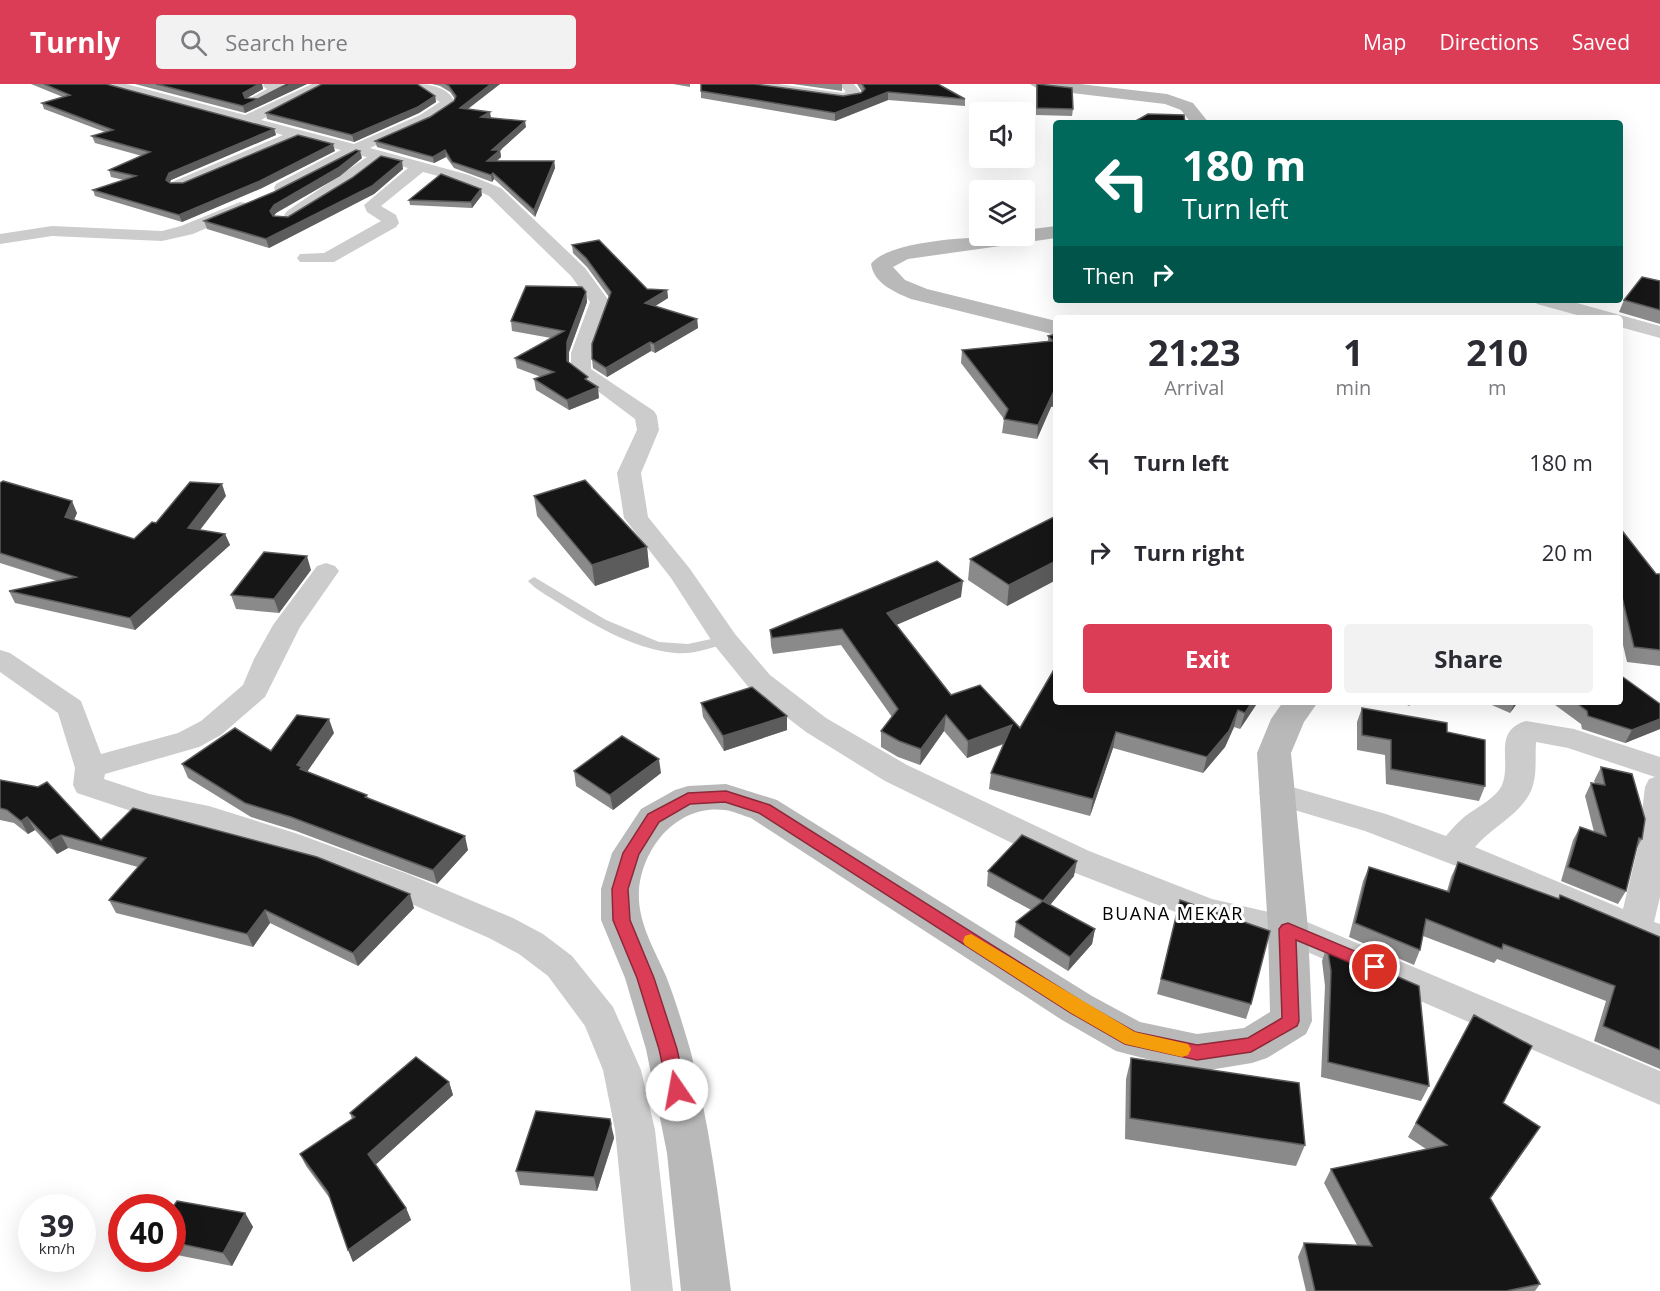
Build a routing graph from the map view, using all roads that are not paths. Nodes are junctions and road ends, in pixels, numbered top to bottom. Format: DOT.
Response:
graph roads {
  1 [pos="110,84"];
  2 [pos="272,84"];
  3 [pos="323,84"];
  4 [pos="426,84"];
  5 [pos="747,84"];
  6 [pos="846,84"];
  7 [pos="1038,84"];
  8 [pos="219,114"];
  9 [pos="1199,120"];
  10 [pos="245,121"];
  11 [pos="298,134"];
  12 [pos="354,150"];
  13 [pos="380,156"];
  14 [pos="420,167"];
  15 [pos="178,185"];
  16 [pos="283,219"];
  17 [pos="1053,232"];
  18 [pos="0,239"];
  19 [pos="306,258"];
  20 [pos="1555,303"];
  21 [pos="1599,315"];
  22 [pos="1623,322"];
  23 [pos="1053,327"];
  24 [pos="1660,332"];
  25 [pos="326,571"];
  26 [pos="534,581"];
  27 [pos="725,640"];
  28 [pos="0,659"];
  29 [pos="1299,705"];
  30 [pos="90,768"];
  31 [pos="1660,768"];
  32 [pos="1660,788"];
  33 [pos="1275,793"];
  34 [pos="1452,851"];
  35 [pos="1288,929"];
  36 [pos="1647,933"];
  37 [pos="1660,1088"];
  38 [pos="652,1291"];
  39 [pos="706,1291"];
  1 -- 8 [label="street"];
  2 -- 8 [label="street"];
  3 -- 10 [label="street"];
  4 -- 12 [label="street"];
  5 -- 6 [label="street"];
  7 -- 9 [label="street"];
  8 -- 10 [label="street"];
  10 -- 11 [label="street"];
  11 -- 12 [label="street"];
  11 -- 15 [label="street"];
  12 -- 13 [label="street"];
  12 -- 18 [label="street"];
  13 -- 14 [label="street"];
  13 -- 16 [label="street"];
  14 -- 19 [label="street"];
  14 -- 27 [label="street"];
  17 -- 23 [label="street"];
  20 -- 21 [label="street"];
  22 -- 24 [label="street"];
  25 -- 30 [label="street"];
  26 -- 27 [label="lane"];
  27 -- 35 [label="street"];
  28 -- 30 [label="street"];
  29 -- 33 [label="street"];
  30 -- 38 [label="street"];
  31 -- 34 [label="street"];
  32 -- 36 [label="street"];
  33 -- 34 [label="street"];
  33 -- 35 [label="street"];
  34 -- 36 [label="street"];
  35 -- 37 [label="street"];
  35 -- 39 [label="street"];
}
